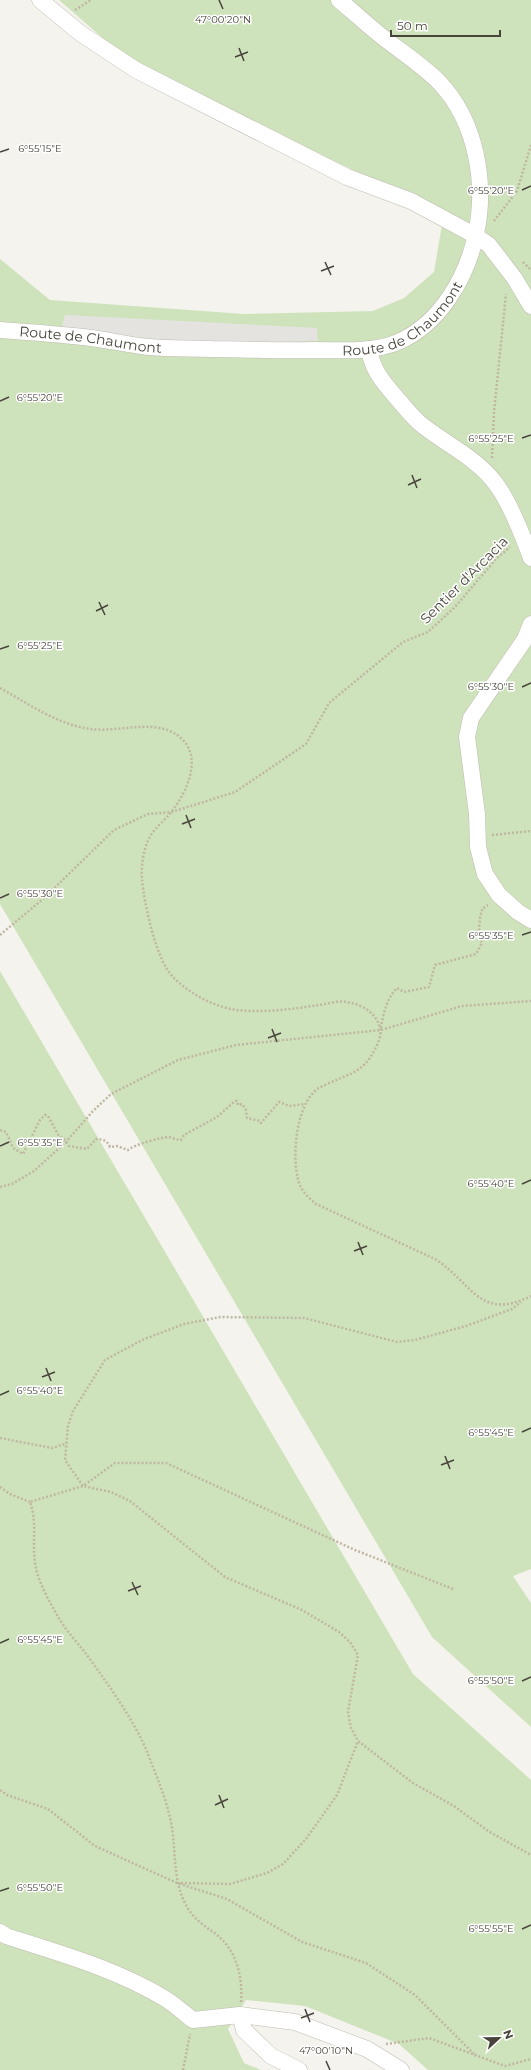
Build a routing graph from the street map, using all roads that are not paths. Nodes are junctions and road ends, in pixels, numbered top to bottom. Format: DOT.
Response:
graph roads {
  1 [pos="40,0"];
  2 [pos="339,0"];
  3 [pos="476,236"];
  4 [pos="531,306"];
  5 [pos="0,330"];
  6 [pos="369,349"];
  7 [pos="531,558"];
  8 [pos="531,624"];
  9 [pos="531,920"];
  10 [pos="0,1932"];
  11 [pos="240,2015"];
  12 [pos="299,2070"];
  13 [pos="400,2070"];
  1 -- 3 [label="street"];
  2 -- 3 [label="street, Route de Chaumont"];
  3 -- 4 [label="street"];
  3 -- 6 [label="street, Route de Chaumont"];
  5 -- 6 [label="street, Route de Chaumont"];
  6 -- 7 [label="street"];
  8 -- 9 [label="street"];
  10 -- 11 [label="street"];
  11 -- 12 [label="street"];
  11 -- 13 [label="street"];
}
